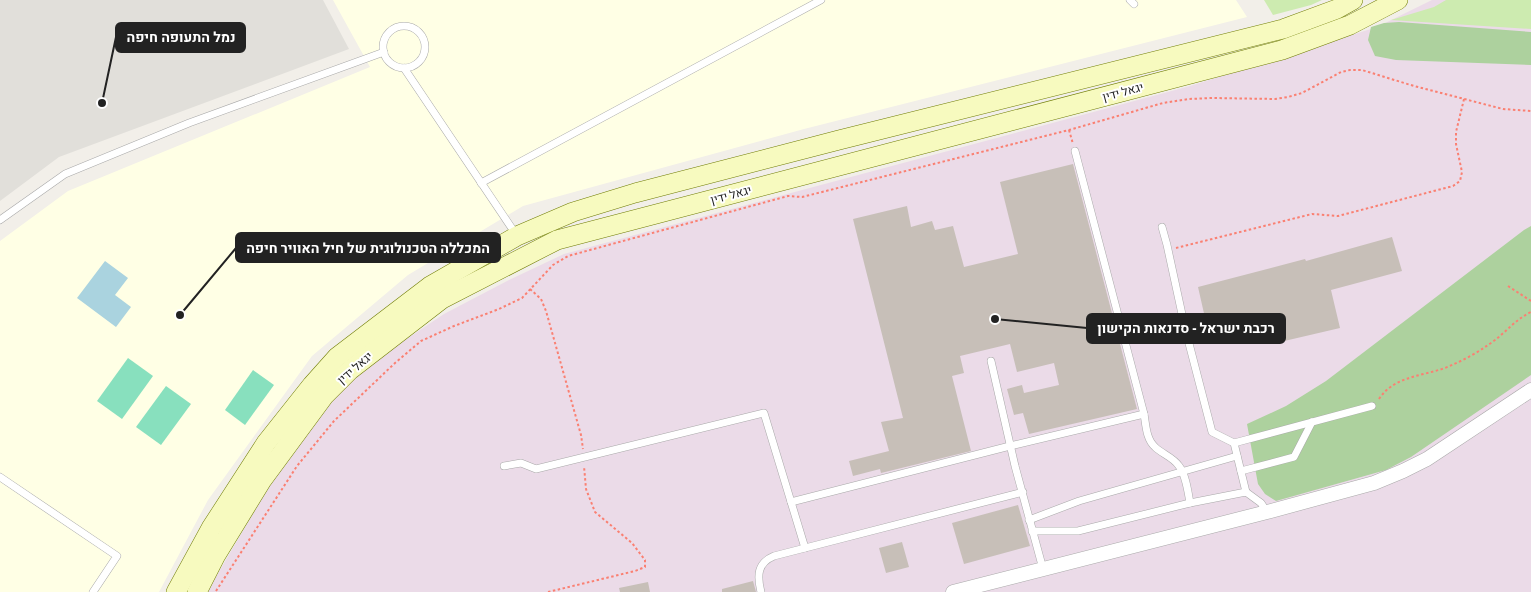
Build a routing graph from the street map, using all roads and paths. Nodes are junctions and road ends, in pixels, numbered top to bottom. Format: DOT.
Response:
graph roads {
  1 [pos="821,0"];
  2 [pos="1353,0"];
  3 [pos="1398,0"];
  4 [pos="384,52"];
  5 [pos="404,68"];
  6 [pos="1464,99"];
  7 [pos="1531,111"];
  8 [pos="1069,130"];
  9 [pos="1075,151"];
  10 [pos="481,183"];
  11 [pos="0,220"];
  12 [pos="1162,227"];
  13 [pos="517,236"];
  14 [pos="1169,250"];
  15 [pos="1508,286"];
  16 [pos="530,289"];
  17 [pos="1531,301"];
  18 [pos="1531,312"];
  19 [pos="991,361"];
  20 [pos="1531,390"];
  21 [pos="1372,406"];
  22 [pos="1144,414"];
  23 [pos="1312,422"];
  24 [pos="1234,443"];
  25 [pos="1010,446"];
  26 [pos="1238,456"];
  27 [pos="583,458"];
  28 [pos="504,466"];
  29 [pos="1182,471"];
  30 [pos="1241,471"];
  31 [pos="0,477"];
  32 [pos="1022,492"];
  33 [pos="1246,492"];
  34 [pos="791,502"];
  35 [pos="1190,503"];
  36 [pos="1267,512"];
  37 [pos="1029,520"];
  38 [pos="1032,531"];
  39 [pos="805,548"];
  40 [pos="1043,569"];
  41 [pos="93,592"];
  42 [pos="176,592"];
  43 [pos="196,592"];
  44 [pos="215,592"];
  45 [pos="548,592"];
  46 [pos="761,592"];
  47 [pos="953,592"];
  1 -- 10 [label="lane"];
  2 -- 13 [label="main road, יגאל ידין"];
  3 -- 43 [label="main road, יגאל ידין"];
  4 -- 5 [label="lane"];
  4 -- 5 [label="lane"];
  4 -- 11 [label="lane"];
  5 -- 10 [label="lane"];
  6 -- 7 [label="path"];
  6 -- 8 [label="path"];
  6 -- 14 [label="path"];
  8 -- 9 [label="path"];
  8 -- 16 [label="path"];
  9 -- 22 [label="lane"];
  10 -- 13 [label="lane"];
  12 -- 14 [label="lane"];
  13 -- 42 [label="main road, יגאל ידין"];
  14 -- 24 [label="lane"];
  15 -- 17 [label="path"];
  16 -- 27 [label="path"];
  16 -- 44 [label="path"];
  18 -- 21 [label="path"];
  19 -- 25 [label="lane"];
  20 -- 36 [label="street"];
  21 -- 23 [label="lane"];
  22 -- 25 [label="lane"];
  22 -- 29 [label="lane"];
  23 -- 24 [label="lane"];
  23 -- 30 [label="lane"];
  24 -- 26 [label="lane"];
  25 -- 32 [label="lane"];
  25 -- 34 [label="lane"];
  26 -- 29 [label="lane"];
  26 -- 30 [label="lane"];
  27 -- 28 [label="lane"];
  27 -- 34 [label="lane"];
  27 -- 45 [label="path"];
  29 -- 35 [label="lane"];
  29 -- 37 [label="lane"];
  30 -- 33 [label="lane"];
  31 -- 41 [label="lane"];
  32 -- 37 [label="lane"];
  32 -- 39 [label="lane"];
  33 -- 35 [label="lane"];
  33 -- 36 [label="lane"];
  34 -- 39 [label="lane"];
  35 -- 38 [label="lane"];
  36 -- 40 [label="street"];
  37 -- 38 [label="lane"];
  38 -- 40 [label="lane"];
  39 -- 46 [label="lane"];
  40 -- 47 [label="street"];
}
